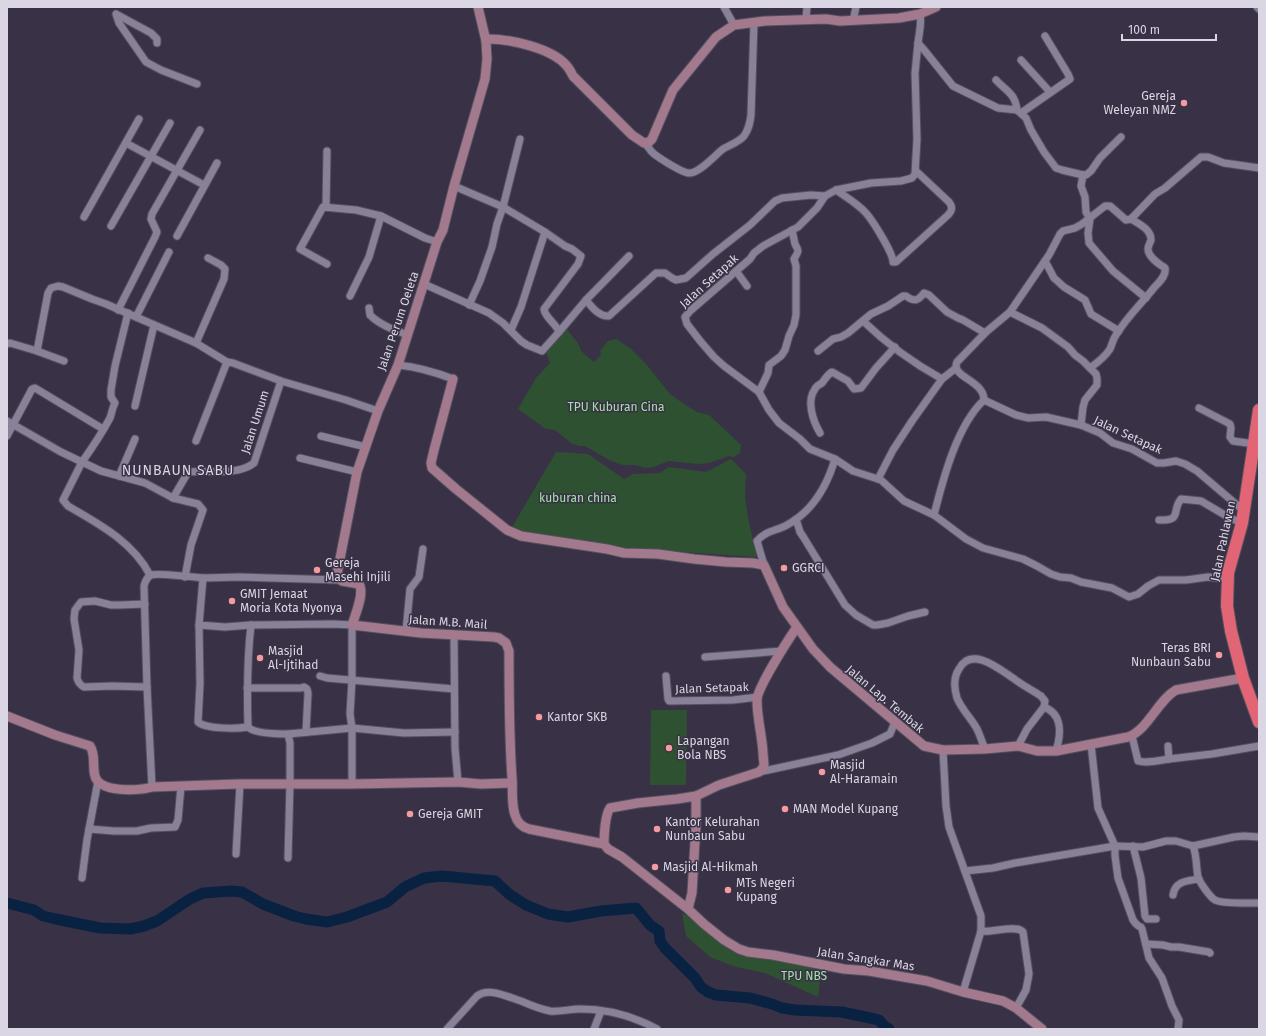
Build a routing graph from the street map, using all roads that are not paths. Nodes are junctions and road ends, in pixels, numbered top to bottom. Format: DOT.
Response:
graph roads {
  1 [pos="478,7"];
  2 [pos="724,7"];
  3 [pos="807,7"];
  4 [pos="856,7"];
  5 [pos="936,7"];
  6 [pos="117,10"];
  7 [pos="920,14"];
  8 [pos="806,19"];
  9 [pos="853,21"];
  10 [pos="754,22"];
  11 [pos="734,25"];
  12 [pos="1046,36"];
  13 [pos="486,41"];
  14 [pos="158,43"];
  15 [pos="918,43"];
  16 [pos="1021,60"];
  17 [pos="996,80"];
  18 [pos="197,84"];
  19 [pos="1050,92"];
  20 [pos="1019,111"];
  21 [pos="139,119"];
  22 [pos="170,123"];
  23 [pos="200,130"];
  24 [pos="1121,137"];
  25 [pos="520,139"];
  26 [pos="126,143"];
  27 [pos="645,143"];
  28 [pos="327,151"];
  29 [pos="151,156"];
  30 [pos="217,163"];
  31 [pos="1259,168"];
  32 [pos="177,170"];
  33 [pos="916,171"];
  34 [pos="1083,175"];
  35 [pos="204,185"];
  36 [pos="454,186"];
  37 [pos="836,190"];
  38 [pos="825,196"];
  39 [pos="326,207"];
  40 [pos="503,207"];
  41 [pos="381,216"];
  42 [pos="84,217"];
  43 [pos="1090,219"];
  44 [pos="1132,219"];
  45 [pos="111,226"];
  46 [pos="792,230"];
  47 [pos="545,232"];
  48 [pos="177,236"];
  49 [pos="437,242"];
  50 [pos="169,252"];
  51 [pos="628,256"];
  52 [pos="208,258"];
  53 [pos="1045,261"];
  54 [pos="327,264"];
  55 [pos="736,271"];
  56 [pos="424,284"];
  57 [pos="747,286"];
  58 [pos="350,296"];
  59 [pos="1146,298"];
  60 [pos="586,300"];
  61 [pos="469,304"];
  62 [pos="369,308"];
  63 [pos="118,310"];
  64 [pos="1010,312"];
  65 [pos="128,313"];
  66 [pos="136,317"];
  67 [pos="863,321"];
  68 [pos="154,325"];
  69 [pos="511,330"];
  70 [pos="1119,331"];
  71 [pos="559,332"];
  72 [pos="985,333"];
  73 [pos="408,335"];
  74 [pos="7,344"];
  75 [pos="196,344"];
  76 [pos="895,348"];
  77 [pos="37,351"];
  78 [pos="818,351"];
  79 [pos="64,361"];
  80 [pos="226,362"];
  81 [pos="398,365"];
  82 [pos="956,368"];
  83 [pos="1090,368"];
  84 [pos="454,379"];
  85 [pos="942,379"];
  86 [pos="281,381"];
  87 [pos="759,392"];
  88 [pos="984,400"];
  89 [pos="135,406"];
  90 [pos="1199,408"];
  91 [pos="1259,410"];
  92 [pos="378,412"];
  93 [pos="10,423"];
  94 [pos="1081,425"];
  95 [pos="103,430"];
  96 [pos="820,433"];
  97 [pos="7,436"];
  98 [pos="321,436"];
  99 [pos="135,439"];
  100 [pos="196,441"];
  101 [pos="1254,444"];
  102 [pos="366,447"];
  103 [pos="300,458"];
  104 [pos="836,459"];
  105 [pos="82,462"];
  106 [pos="357,472"];
  107 [pos="119,476"];
  108 [pos="878,479"];
  109 [pos="173,498"];
  110 [pos="1244,511"];
  111 [pos="934,515"];
  112 [pos="796,519"];
  113 [pos="1159,520"];
  114 [pos="1242,523"];
  115 [pos="424,549"];
  116 [pos="764,565"];
  117 [pos="150,575"];
  118 [pos="186,577"];
  119 [pos="203,578"];
  120 [pos="1227,579"];
  121 [pos="339,580"];
  122 [pos="145,604"];
  123 [pos="925,612"];
  124 [pos="199,625"];
  125 [pos="252,625"];
  126 [pos="352,625"];
  127 [pos="797,627"];
  128 [pos="406,631"];
  129 [pos="454,635"];
  130 [pos="782,651"];
  131 [pos="705,657"];
  132 [pos="320,676"];
  133 [pos="666,676"];
  134 [pos="1243,678"];
  135 [pos="352,680"];
  136 [pos="147,687"];
  137 [pos="247,688"];
  138 [pos="454,689"];
  139 [pos="758,697"];
  140 [pos="1044,707"];
  141 [pos="7,716"];
  142 [pos="895,722"];
  143 [pos="1259,722"];
  144 [pos="248,727"];
  145 [pos="352,728"];
  146 [pos="306,732"];
  147 [pos="455,732"];
  148 [pos="288,734"];
  149 [pos="1132,736"];
  150 [pos="1091,744"];
  151 [pos="1018,746"];
  152 [pos="1168,746"];
  153 [pos="1259,746"];
  154 [pos="985,749"];
  155 [pos="943,750"];
  156 [pos="1056,751"];
  157 [pos="1170,759"];
  158 [pos="758,772"];
  159 [pos="96,779"];
  160 [pos="458,782"];
  161 [pos="512,783"];
  162 [pos="240,784"];
  163 [pos="290,784"];
  164 [pos="352,784"];
  165 [pos="182,786"];
  166 [pos="152,787"];
  167 [pos="696,796"];
  168 [pos="89,829"];
  169 [pos="1259,837"];
  170 [pos="604,844"];
  171 [pos="1115,846"];
  172 [pos="1133,846"];
  173 [pos="1193,846"];
  174 [pos="236,854"];
  175 [pos="288,858"];
  176 [pos="965,871"];
  177 [pos="82,878"];
  178 [pos="1199,879"];
  179 [pos="1173,895"];
  180 [pos="1259,903"];
  181 [pos="688,909"];
  182 [pos="1156,919"];
  183 [pos="981,932"];
  184 [pos="1146,944"];
  185 [pos="1210,953"];
  186 [pos="963,992"];
  187 [pos="1016,1008"];
  188 [pos="600,1011"];
  189 [pos="448,1029"];
  190 [pos="594,1029"];
  191 [pos="657,1029"];
  192 [pos="1042,1029"];
  193 [pos="1178,1029"];
  1 -- 13 [label="street, Jalan Perum Oeleta"];
  2 -- 11 [label="street"];
  3 -- 8 [label="street"];
  4 -- 9 [label="street"];
  5 -- 7 [label="street"];
  6 -- 14 [label="street"];
  6 -- 18 [label="street"];
  7 -- 9 [label="street"];
  7 -- 15 [label="street"];
  8 -- 9 [label="street"];
  8 -- 10 [label="street"];
  10 -- 11 [label="street"];
  10 -- 27 [label="street"];
  11 -- 27 [label="street"];
  12 -- 19 [label="street"];
  13 -- 27 [label="street"];
  13 -- 36 [label="street, Jalan Perum Oeleta"];
  15 -- 20 [label="street"];
  15 -- 33 [label="street"];
  16 -- 19 [label="street"];
  17 -- 20 [label="street"];
  19 -- 20 [label="street"];
  20 -- 34 [label="street"];
  21 -- 26 [label="street"];
  22 -- 29 [label="street"];
  23 -- 32 [label="street"];
  24 -- 34 [label="street"];
  25 -- 40 [label="street"];
  26 -- 29 [label="street"];
  26 -- 42 [label="street"];
  28 -- 39 [label="street"];
  29 -- 32 [label="street"];
  29 -- 45 [label="street"];
  30 -- 35 [label="street"];
  31 -- 44 [label="street"];
  32 -- 35 [label="street"];
  32 -- 63 [label="street"];
  33 -- 37 [label="street, Jalan Setapak"];
  33 -- 37 [label="street"];
  34 -- 43 [label="street"];
  35 -- 48 [label="street"];
  36 -- 40 [label="street"];
  36 -- 49 [label="street, Jalan Perum Oeleta"];
  37 -- 38 [label="street, Jalan Setapak"];
  38 -- 46 [label="street, Jalan Setapak"];
  38 -- 60 [label="street"];
  39 -- 41 [label="street"];
  39 -- 54 [label="street"];
  40 -- 47 [label="street"];
  40 -- 61 [label="street"];
  41 -- 49 [label="street"];
  41 -- 58 [label="street"];
  43 -- 44 [label="street"];
  43 -- 53 [label="street"];
  43 -- 59 [label="street"];
  44 -- 59 [label="street"];
  46 -- 55 [label="street, Jalan Setapak"];
  46 -- 87 [label="street"];
  47 -- 69 [label="street"];
  47 -- 71 [label="street"];
  49 -- 56 [label="street, Jalan Perum Oeleta"];
  50 -- 66 [label="street"];
  51 -- 60 [label="street"];
  52 -- 75 [label="street"];
  53 -- 64 [label="street"];
  53 -- 70 [label="street"];
  55 -- 57 [label="street"];
  55 -- 87 [label="street, Jalan Setapak"];
  56 -- 61 [label="street"];
  56 -- 73 [label="street, Jalan Perum Oeleta"];
  59 -- 70 [label="street"];
  60 -- 71 [label="street"];
  61 -- 69 [label="street"];
  62 -- 73 [label="street"];
  63 -- 65 [label="street"];
  63 -- 77 [label="street"];
  64 -- 72 [label="street"];
  64 -- 83 [label="street, Jalan Setapak"];
  65 -- 66 [label="street"];
  65 -- 95 [label="street"];
  66 -- 68 [label="street"];
  67 -- 72 [label="street"];
  67 -- 76 [label="street"];
  67 -- 78 [label="street"];
  68 -- 75 [label="street"];
  68 -- 89 [label="street"];
  69 -- 71 [label="street"];
  70 -- 83 [label="street"];
  72 -- 82 [label="street"];
  73 -- 81 [label="street, Jalan Perum Oeleta"];
  74 -- 77 [label="street"];
  75 -- 80 [label="street"];
  76 -- 85 [label="street"];
  76 -- 96 [label="street"];
  77 -- 79 [label="street"];
  80 -- 86 [label="street"];
  80 -- 100 [label="street"];
  81 -- 84 [label="street"];
  81 -- 92 [label="street, Jalan Perum Oeleta"];
  82 -- 85 [label="street"];
  82 -- 88 [label="street"];
  83 -- 94 [label="street, Jalan Setapak"];
  84 -- 116 [label="street"];
  85 -- 108 [label="street"];
  86 -- 92 [label="street"];
  86 -- 109 [label="street, Jalan Umum"];
  87 -- 104 [label="street, Jalan Setapak"];
  88 -- 94 [label="street, Jalan Setapak"];
  88 -- 111 [label="street"];
  90 -- 101 [label="street"];
  91 -- 101 [label="highway, Jalan Pahlawan"];
  92 -- 102 [label="street, Jalan Perum Oeleta"];
  93 -- 95 [label="street"];
  93 -- 97 [label="street"];
  93 -- 105 [label="street"];
  94 -- 110 [label="street, Jalan Setapak"];
  95 -- 105 [label="street"];
  98 -- 102 [label="street"];
  99 -- 107 [label="street"];
  101 -- 110 [label="highway, Jalan Pahlawan"];
  102 -- 106 [label="street, Jalan Perum Oeleta"];
  103 -- 106 [label="street"];
  104 -- 108 [label="street, Jalan Setapak"];
  104 -- 112 [label="street"];
  105 -- 107 [label="street"];
  105 -- 117 [label="street"];
  106 -- 121 [label="street, Jalan Perum Oeleta"];
  107 -- 109 [label="street"];
  108 -- 111 [label="street, Jalan Setapak"];
  109 -- 118 [label="street"];
  110 -- 114 [label="highway, Jalan Pahlawan"];
  111 -- 120 [label="street, Jalan Setapak"];
  112 -- 116 [label="street"];
  112 -- 123 [label="street"];
  113 -- 114 [label="street"];
  114 -- 120 [label="highway, Jalan Pahlawan"];
  115 -- 128 [label="street"];
  116 -- 127 [label="street, Jalan Lap. Tembak"];
  117 -- 118 [label="street"];
  117 -- 122 [label="street"];
  118 -- 119 [label="street"];
  119 -- 121 [label="street"];
  119 -- 124 [label="street"];
  120 -- 134 [label="highway, Jalan Pahlawan"];
  121 -- 126 [label="street"];
  122 -- 136 [label="street"];
  122 -- 136 [label="street"];
  124 -- 125 [label="street, Jalan M.B. Mail"];
  124 -- 144 [label="street"];
  125 -- 126 [label="street, Jalan M.B. Mail"];
  125 -- 137 [label="street"];
  126 -- 128 [label="street, Jalan M.B. Mail"];
  126 -- 135 [label="street"];
  127 -- 130 [label="street"];
  127 -- 142 [label="street, Jalan Lap. Tembak"];
  128 -- 129 [label="street, Jalan M.B. Mail"];
  129 -- 138 [label="street"];
  129 -- 161 [label="street, Jalan M.B. Mail"];
  130 -- 131 [label="street"];
  130 -- 139 [label="street"];
  132 -- 135 [label="street"];
  133 -- 139 [label="street, Jalan Setapak"];
  134 -- 143 [label="highway, Jalan Pahlawan"];
  134 -- 149 [label="street"];
  135 -- 138 [label="street"];
  135 -- 145 [label="street"];
  136 -- 166 [label="street"];
  137 -- 144 [label="street"];
  137 -- 146 [label="street"];
  138 -- 147 [label="street"];
  139 -- 158 [label="street"];
  140 -- 151 [label="street"];
  140 -- 154 [label="street"];
  140 -- 156 [label="street"];
  141 -- 159 [label="street"];
  142 -- 155 [label="street, Jalan Lap. Tembak"];
  142 -- 158 [label="street"];
  144 -- 148 [label="street"];
  145 -- 146 [label="street"];
  145 -- 147 [label="street"];
  145 -- 164 [label="street"];
  146 -- 148 [label="street"];
  147 -- 160 [label="street"];
  148 -- 163 [label="street"];
  149 -- 150 [label="street, Jalan Lap. Tembak"];
  149 -- 157 [label="street"];
  150 -- 156 [label="street, Jalan Lap. Tembak"];
  150 -- 171 [label="street"];
  151 -- 154 [label="street, Jalan Lap. Tembak"];
  151 -- 156 [label="street, Jalan Lap. Tembak"];
  152 -- 157 [label="street"];
  153 -- 157 [label="street"];
  154 -- 155 [label="street, Jalan Lap. Tembak"];
  155 -- 176 [label="street"];
  158 -- 167 [label="street"];
  159 -- 166 [label="street"];
  159 -- 168 [label="street"];
  160 -- 161 [label="street"];
  160 -- 164 [label="street"];
  161 -- 170 [label="street"];
  162 -- 163 [label="street"];
  162 -- 165 [label="street"];
  162 -- 174 [label="street"];
  163 -- 164 [label="street"];
  163 -- 175 [label="street"];
  165 -- 166 [label="street"];
  165 -- 168 [label="street"];
  167 -- 170 [label="street"];
  167 -- 181 [label="street"];
  168 -- 177 [label="street"];
  169 -- 173 [label="street"];
  170 -- 181 [label="street, Jalan Sangkar Mas"];
  171 -- 172 [label="street"];
  171 -- 176 [label="street"];
  171 -- 184 [label="street"];
  172 -- 173 [label="street"];
  172 -- 182 [label="street"];
  173 -- 178 [label="street"];
  176 -- 183 [label="street"];
  178 -- 179 [label="street"];
  178 -- 180 [label="street"];
  181 -- 186 [label="street, Jalan Sangkar Mas"];
  183 -- 186 [label="street"];
  183 -- 187 [label="street"];
  184 -- 185 [label="street"];
  184 -- 193 [label="street"];
  186 -- 187 [label="street, Jalan Sangkar Mas"];
  187 -- 192 [label="street, Jalan Sangkar Mas"];
  188 -- 189 [label="street"];
  188 -- 190 [label="street"];
  188 -- 191 [label="street"];
}
